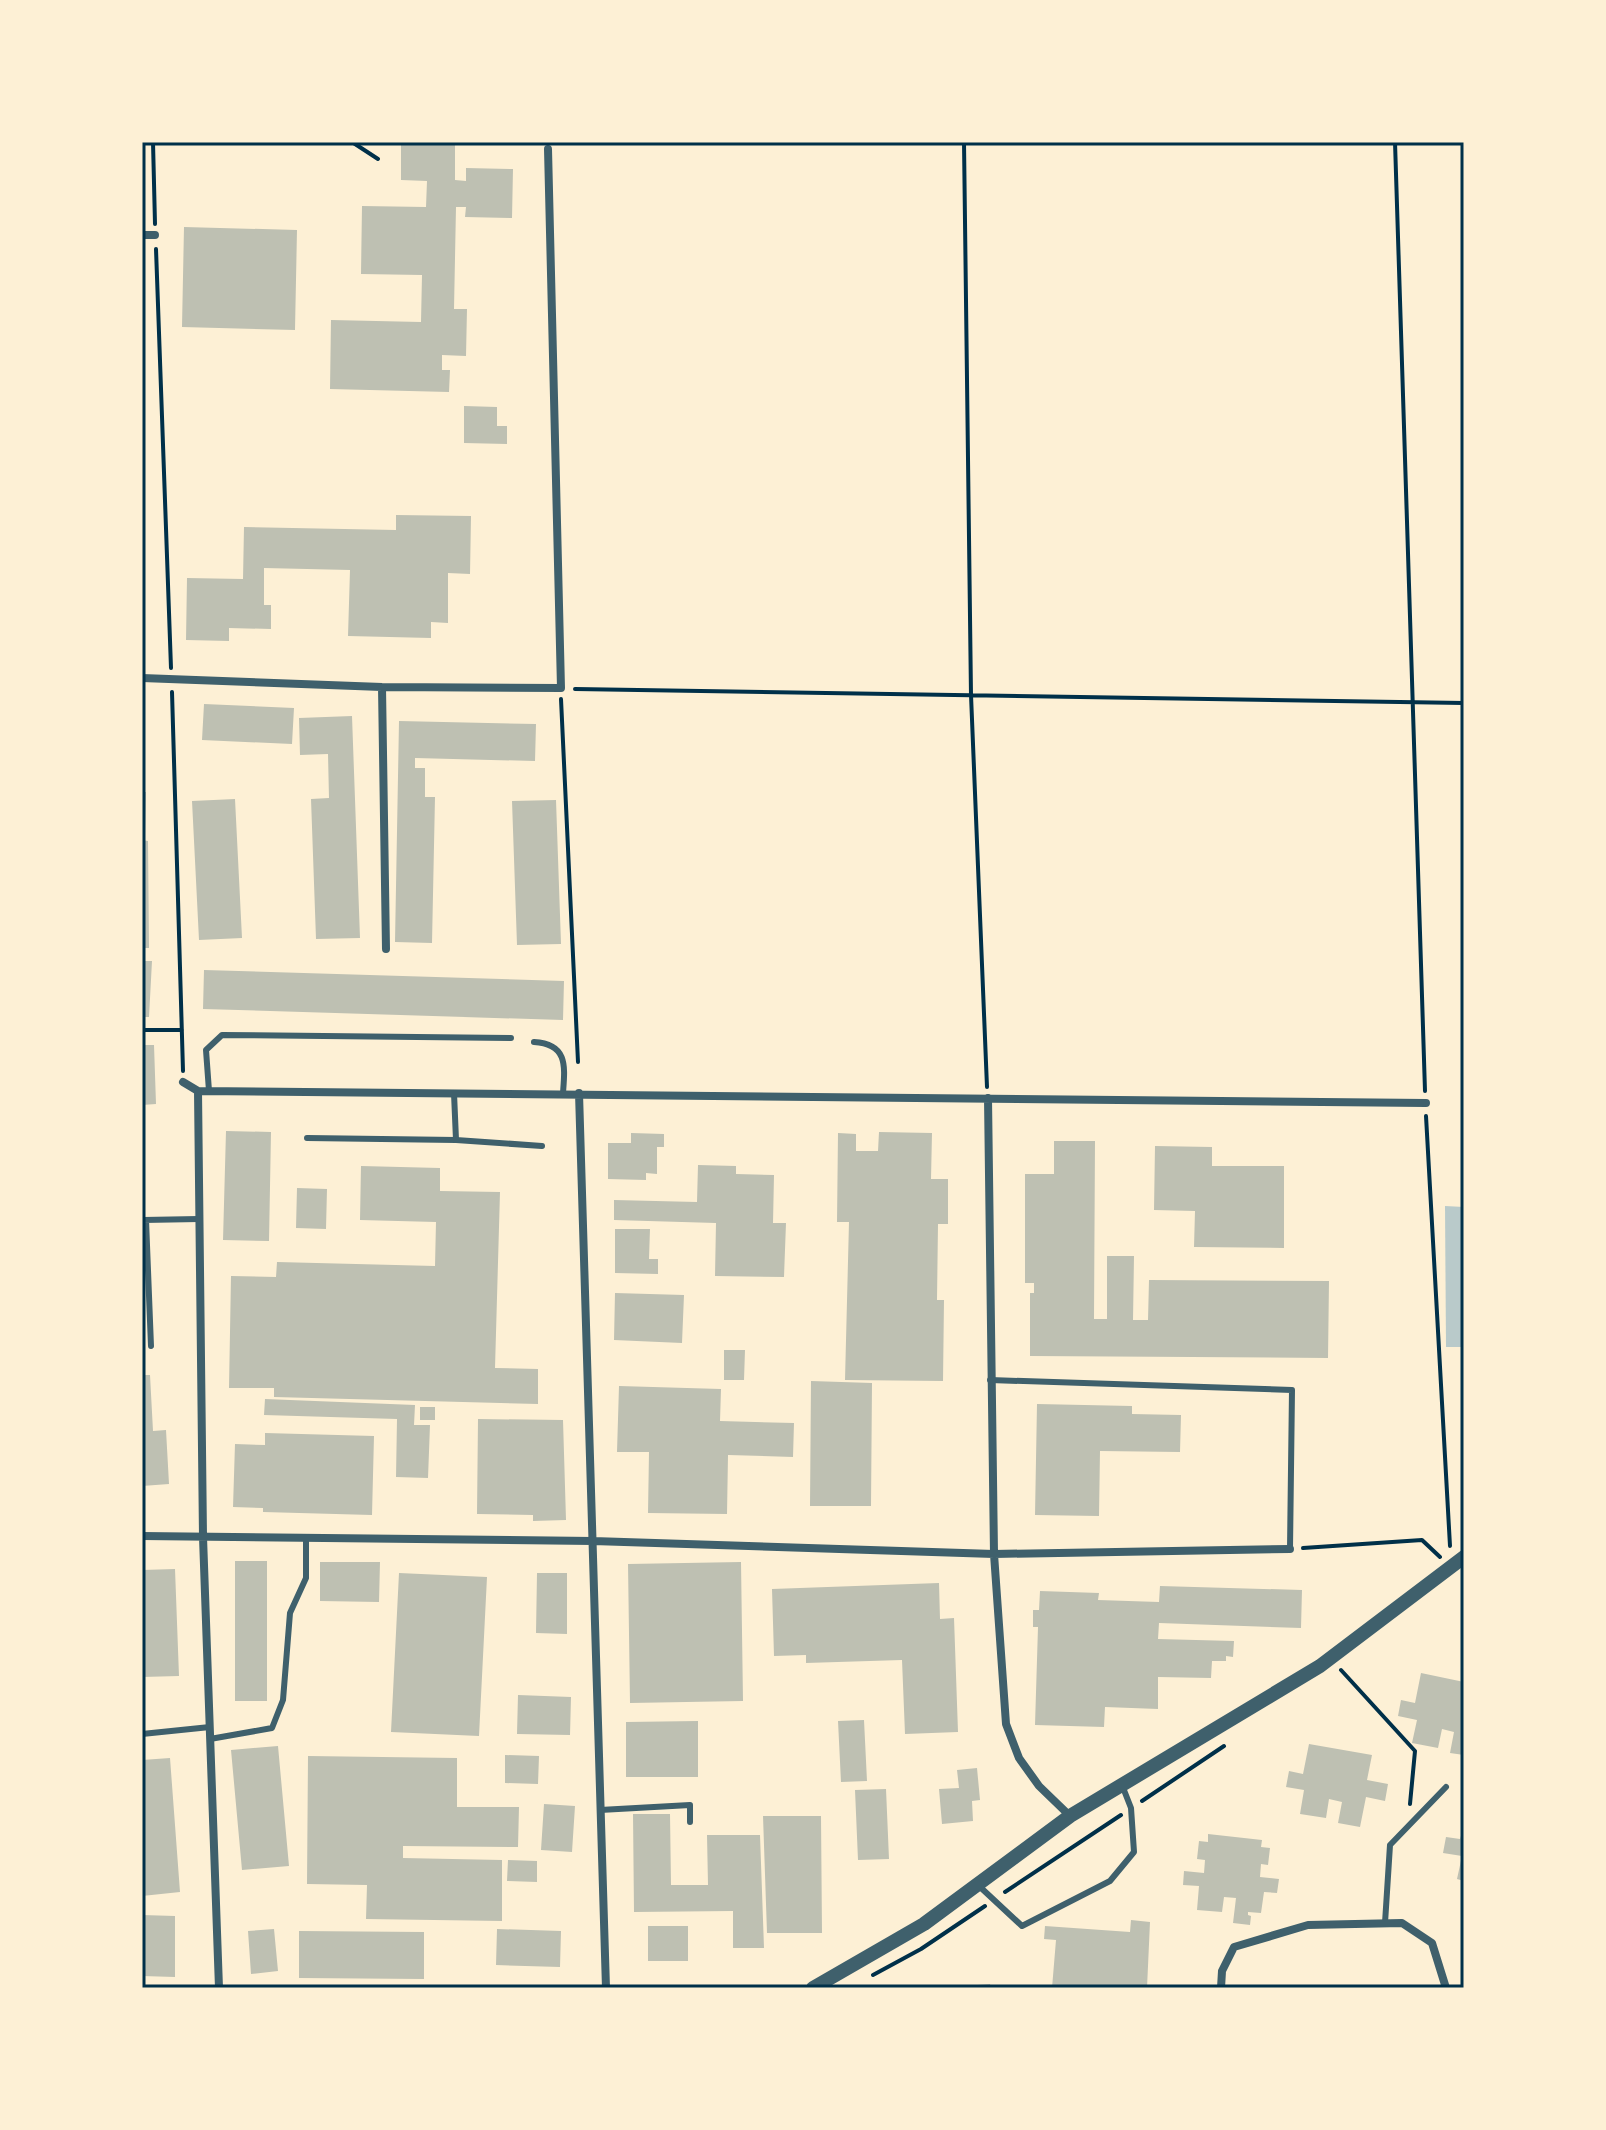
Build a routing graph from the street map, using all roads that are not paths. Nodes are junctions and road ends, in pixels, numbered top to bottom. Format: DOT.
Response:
graph roads {
  1 [pos="548,149"];
  2 [pos="142,235"];
  3 [pos="155,235"];
  4 [pos="142,678"];
  5 [pos="382,687"];
  6 [pos="386,949"];
  7 [pos="511,1038"];
  8 [pos="534,1042"];
  9 [pos="183,1082"];
  10 [pos="198,1091"];
  11 [pos="209,1091"];
  12 [pos="454,1093"];
  13 [pos="563,1093"];
  14 [pos="579,1093"];
  15 [pos="988,1098"];
  16 [pos="1426,1103"];
  17 [pos="307,1138"];
  18 [pos="456,1140"];
  19 [pos="542,1146"];
  20 [pos="199,1219"];
  21 [pos="144,1220"];
  22 [pos="151,1346"];
  23 [pos="990,1380"];
  24 [pos="142,1536"];
  25 [pos="203,1537"];
  26 [pos="306,1538"];
  27 [pos="593,1541"];
  28 [pos="1290,1549"];
  29 [pos="994,1554"];
  30 [pos="1464,1557"];
  31 [pos="210,1727"];
  32 [pos="142,1734"];
  33 [pos="210,1739"];
  34 [pos="1122,1785"];
  35 [pos="1446,1787"];
  36 [pos="600,1810"];
  37 [pos="1070,1816"];
  38 [pos="690,1822"];
  39 [pos="978,1885"];
  40 [pos="1385,1923"];
  41 [pos="219,1988"];
  42 [pos="606,1988"];
  43 [pos="813,1988"];
  44 [pos="1221,1988"];
  45 [pos="1446,1988"];
  1 -- 5 [label="street"];
  2 -- 3 [label="street"];
  4 -- 5 [label="street"];
  5 -- 6 [label="street"];
  7 -- 11 [label="lane"];
  8 -- 13 [label="lane"];
  9 -- 10 [label="street"];
  10 -- 11 [label="street"];
  10 -- 20 [label="street"];
  11 -- 12 [label="street"];
  12 -- 13 [label="street"];
  12 -- 18 [label="lane"];
  13 -- 14 [label="street"];
  14 -- 15 [label="street"];
  14 -- 27 [label="street"];
  15 -- 16 [label="street"];
  15 -- 23 [label="street"];
  17 -- 18 [label="lane"];
  18 -- 19 [label="lane"];
  20 -- 21 [label="lane"];
  20 -- 25 [label="street"];
  21 -- 22 [label="lane"];
  23 -- 28 [label="lane"];
  23 -- 29 [label="street"];
  24 -- 25 [label="street"];
  25 -- 26 [label="street"];
  25 -- 31 [label="street"];
  26 -- 27 [label="street"];
  26 -- 33 [label="lane"];
  27 -- 29 [label="street"];
  27 -- 36 [label="street"];
  28 -- 29 [label="street"];
  29 -- 37 [label="street"];
  30 -- 34 [label="street"];
  31 -- 32 [label="lane"];
  31 -- 33 [label="street"];
  33 -- 41 [label="street"];
  34 -- 37 [label="street"];
  34 -- 39 [label="lane"];
  35 -- 40 [label="lane"];
  36 -- 38 [label="lane"];
  36 -- 42 [label="street"];
  37 -- 39 [label="street"];
  39 -- 43 [label="street"];
  40 -- 44 [label="street"];
  40 -- 45 [label="street"];
}
